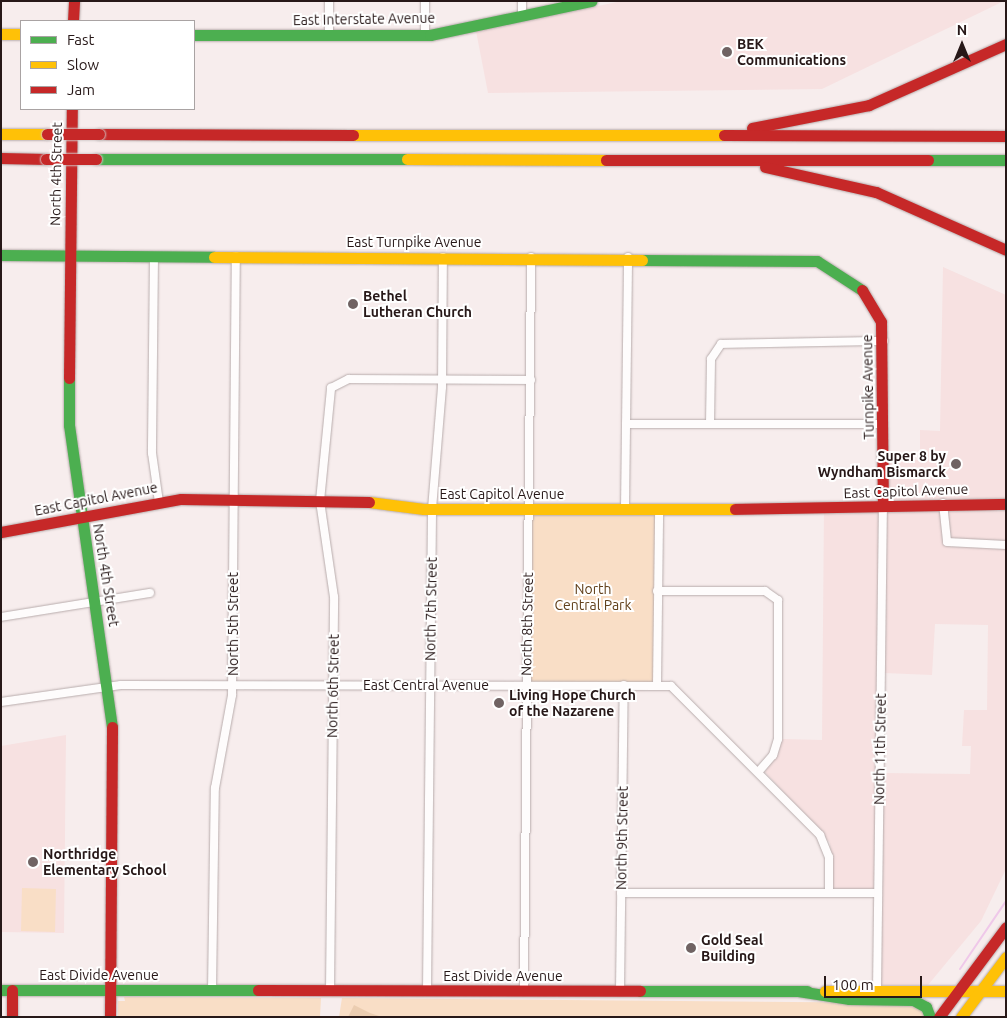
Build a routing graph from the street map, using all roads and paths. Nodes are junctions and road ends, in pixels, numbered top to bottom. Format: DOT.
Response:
graph roads {
  1 [pos="74,1"];
  2 [pos="328,1"];
  3 [pos="425,1"];
  4 [pos="522,1"];
  5 [pos="591,1"];
  6 [pos="522,16"];
  7 [pos="73,20"];
  8 [pos="1,34"];
  9 [pos="20,34"];
  10 [pos="195,35"];
  11 [pos="328,35"];
  12 [pos="425,35"];
  13 [pos="1006,44"];
  14 [pos="72,110"];
  15 [pos="1,134"];
  16 [pos="609,135"];
  17 [pos="1006,136"];
  18 [pos="1,158"];
  19 [pos="559,159"];
  20 [pos="1006,160"];
  21 [pos="1006,250"];
  22 [pos="1,256"];
  23 [pos="70,256"];
  24 [pos="154,256"];
  25 [pos="236,256"];
  26 [pos="443,257"];
  27 [pos="531,257"];
  28 [pos="628,257"];
  29 [pos="825,263"];
  30 [pos="884,341"];
  31 [pos="442,378"];
  32 [pos="531,380"];
  33 [pos="626,424"];
  34 [pos="710,424"];
  35 [pos="884,424"];
  36 [pos="234,500"];
  37 [pos="320,500"];
  38 [pos="159,502"];
  39 [pos="943,503"];
  40 [pos="1006,504"];
  41 [pos="883,506"];
  42 [pos="432,509"];
  43 [pos="528,509"];
  44 [pos="625,509"];
  45 [pos="658,509"];
  46 [pos="82,517"];
  47 [pos="1,532"];
  48 [pos="1006,545"];
  49 [pos="657,590"];
  50 [pos="150,593"];
  51 [pos="95,602"];
  52 [pos="1,617"];
  53 [pos="232,685"];
  54 [pos="333,685"];
  55 [pos="430,685"];
  56 [pos="527,685"];
  57 [pos="624,685"];
  58 [pos="657,685"];
  59 [pos="108,686"];
  60 [pos="1,702"];
  61 [pos="759,771"];
  62 [pos="621,893"];
  63 [pos="829,893"];
  64 [pos="878,893"];
  65 [pos="1006,927"];
  66 [pos="1006,957"];
  67 [pos="7,990"];
  68 [pos="111,990"];
  69 [pos="212,991"];
  70 [pos="330,991"];
  71 [pos="427,991"];
  72 [pos="524,991"];
  73 [pos="620,991"];
  74 [pos="798,991"];
  75 [pos="877,991"];
  76 [pos="958,991"];
  77 [pos="980,991"];
  78 [pos="1006,991"];
  79 [pos="12,1017"];
  80 [pos="110,1017"];
  81 [pos="930,1017"];
  82 [pos="939,1017"];
  83 [pos="961,1017"];
  1 -- 7 [label="main road"];
  2 -- 11 [label="street"];
  3 -- 12 [label="street"];
  4 -- 6 [label="street"];
  5 -- 6 [label="main road, East Interstate Avenue"];
  6 -- 12 [label="main road, East Interstate Avenue"];
  8 -- 9 [label="main road"];
  10 -- 11 [label="main road, East Interstate Avenue"];
  11 -- 12 [label="main road, East Interstate Avenue"];
  13 -- 16 [label="main road"];
  14 -- 23 [label="main road, North 4th Street"];
  15 -- 16 [label="main road, bridge"];
  16 -- 17 [label="main road"];
  18 -- 19 [label="main road, bridge"];
  19 -- 20 [label="main road"];
  19 -- 21 [label="main road"];
  22 -- 23 [label="main road, East Turnpike Avenue"];
  23 -- 24 [label="main road, East Turnpike Avenue"];
  23 -- 46 [label="main road, North 4th Street"];
  24 -- 25 [label="main road, East Turnpike Avenue"];
  24 -- 38 [label="street"];
  25 -- 26 [label="main road, East Turnpike Avenue"];
  25 -- 36 [label="street, North 5th Street"];
  26 -- 27 [label="main road, East Turnpike Avenue"];
  26 -- 31 [label="street, North 7th Street"];
  27 -- 28 [label="main road, East Turnpike Avenue"];
  27 -- 32 [label="street, North 8th Street"];
  28 -- 29 [label="main road, East Turnpike Avenue"];
  28 -- 33 [label="street"];
  29 -- 30 [label="main road, Turnpike Avenue"];
  30 -- 34 [label="street"];
  30 -- 35 [label="main road, Turnpike Avenue"];
  31 -- 32 [label="street"];
  31 -- 37 [label="street, North 6th Street"];
  31 -- 42 [label="street, North 7th Street"];
  32 -- 43 [label="street, North 8th Street"];
  33 -- 34 [label="street"];
  33 -- 44 [label="street"];
  34 -- 35 [label="street"];
  35 -- 41 [label="main road, Turnpike Avenue"];
  36 -- 37 [label="main road, East Capitol Avenue"];
  36 -- 38 [label="main road, East Capitol Avenue"];
  36 -- 53 [label="street, North 5th Street"];
  37 -- 42 [label="main road, East Capitol Avenue"];
  37 -- 54 [label="street, North 6th Street"];
  38 -- 46 [label="main road, East Capitol Avenue"];
  39 -- 40 [label="main road, East Capitol Avenue"];
  39 -- 41 [label="main road, East Capitol Avenue"];
  39 -- 48 [label="street"];
  41 -- 45 [label="main road, East Capitol Avenue"];
  41 -- 64 [label="street, North 11th Street"];
  42 -- 43 [label="main road, East Capitol Avenue"];
  42 -- 55 [label="street, North 7th Street"];
  43 -- 44 [label="main road, East Capitol Avenue"];
  43 -- 56 [label="street, North 8th Street"];
  44 -- 45 [label="main road, East Capitol Avenue"];
  45 -- 49 [label="street"];
  46 -- 47 [label="main road, East Capitol Avenue"];
  46 -- 51 [label="main road, North 4th Street"];
  49 -- 58 [label="street"];
  49 -- 61 [label="street"];
  50 -- 51 [label="street"];
  51 -- 52 [label="street"];
  51 -- 59 [label="main road, North 4th Street"];
  53 -- 54 [label="street, East Central Avenue"];
  53 -- 59 [label="street, East Central Avenue"];
  53 -- 69 [label="street, North 5th Street"];
  54 -- 55 [label="street, East Central Avenue"];
  54 -- 70 [label="street, North 6th Street"];
  55 -- 56 [label="street, East Central Avenue"];
  55 -- 71 [label="street, North 7th Street"];
  56 -- 57 [label="street, East Central Avenue"];
  56 -- 72 [label="street, North 8th Street"];
  57 -- 58 [label="street, East Central Avenue"];
  57 -- 62 [label="street, North 9th Street"];
  58 -- 61 [label="street, East Central Avenue"];
  59 -- 60 [label="street, East Central Avenue"];
  59 -- 68 [label="main road, North 4th Street"];
  61 -- 63 [label="street, East Central Avenue"];
  62 -- 63 [label="street"];
  62 -- 73 [label="street, North 9th Street"];
  63 -- 64 [label="street"];
  64 -- 75 [label="street, North 11th Street"];
  65 -- 76 [label="main road"];
  66 -- 77 [label="main road"];
  67 -- 68 [label="main road, East Divide Avenue"];
  67 -- 79 [label="main road"];
  68 -- 69 [label="main road, East Divide Avenue"];
  68 -- 80 [label="main road, North 4th Street"];
  69 -- 70 [label="main road, East Divide Avenue"];
  70 -- 71 [label="main road, East Divide Avenue"];
  71 -- 72 [label="main road, East Divide Avenue"];
  72 -- 73 [label="main road, East Divide Avenue"];
  73 -- 74 [label="main road, East Divide Avenue"];
  74 -- 75 [label="main road, East Divide Avenue"];
  74 -- 81 [label="main road"];
  75 -- 76 [label="main road, East Divide Avenue"];
  76 -- 77 [label="main road, East Divide Avenue"];
  76 -- 82 [label="main road"];
  77 -- 78 [label="main road, East Divide Avenue"];
  77 -- 83 [label="main road"];
}
